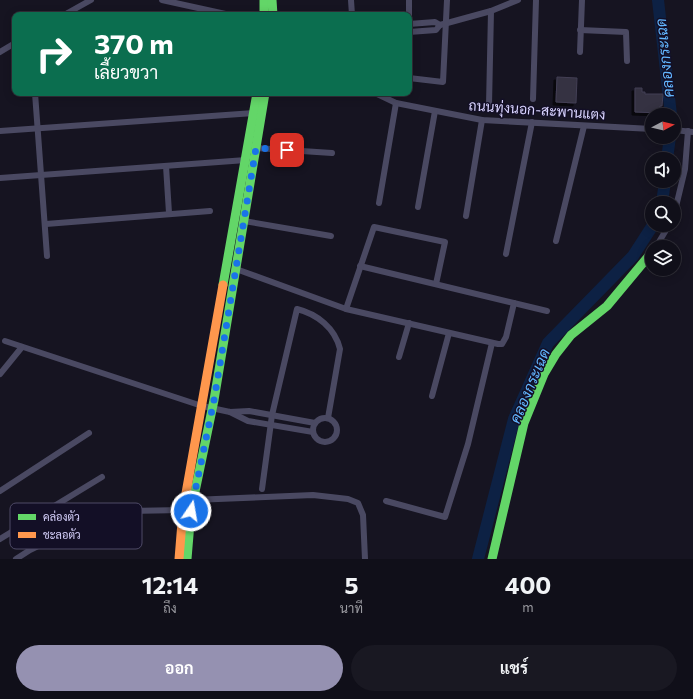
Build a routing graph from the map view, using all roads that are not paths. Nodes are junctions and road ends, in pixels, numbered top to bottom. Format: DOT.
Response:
graph roads {
  1 [pos="91,0"];
  2 [pos="162,0"];
  3 [pos="264,0"];
  4 [pos="272,0"];
  5 [pos="351,0"];
  6 [pos="409,0"];
  7 [pos="447,0"];
  8 [pos="518,0"];
  9 [pos="536,0"];
  10 [pos="582,0"];
  11 [pos="77,8"];
  12 [pos="491,11"];
  13 [pos="70,12"];
  14 [pos="78,12"];
  15 [pos="216,12"];
  16 [pos="264,12"];
  17 [pos="273,12"];
  18 [pos="352,12"];
  19 [pos="409,12"];
  20 [pos="412,24"];
  21 [pos="443,25"];
  22 [pos="580,30"];
  23 [pos="412,32"];
  24 [pos="12,45"];
  25 [pos="0,52"];
  26 [pos="580,52"];
  27 [pos="627,61"];
  28 [pos="412,78"];
  29 [pos="35,96"];
  30 [pos="257,96"];
  31 [pos="265,96"];
  32 [pos="381,96"];
  33 [pos="533,99"];
  34 [pos="396,103"];
  35 [pos="489,105"];
  36 [pos="435,111"];
  37 [pos="254,113"];
  38 [pos="482,120"];
  39 [pos="532,122"];
  40 [pos="584,126"];
  41 [pos="38,128"];
  42 [pos="645,130"];
  43 [pos="0,131"];
  44 [pos="688,131"];
  45 [pos="256,148"];
  46 [pos="332,153"];
  47 [pos="246,160"];
  48 [pos="166,166"];
  49 [pos="42,174"];
  50 [pos="0,178"];
  51 [pos="679,196"];
  52 [pos="379,203"];
  53 [pos="418,207"];
  54 [pos="210,211"];
  55 [pos="169,213"];
  56 [pos="466,216"];
  57 [pos="244,221"];
  58 [pos="46,224"];
  59 [pos="331,236"];
  60 [pos="556,241"];
  61 [pos="506,254"];
  62 [pos="47,256"];
  63 [pos="645,260"];
  64 [pos="360,266"];
  65 [pos="236,269"];
  66 [pos="436,284"];
  67 [pos="514,303"];
  68 [pos="346,309"];
  69 [pos="547,311"];
  70 [pos="409,323"];
  71 [pos="449,333"];
  72 [pos="5,341"];
  73 [pos="492,343"];
  74 [pos="22,347"];
  75 [pos="399,357"];
  76 [pos="0,374"];
  77 [pos="432,396"];
  78 [pos="202,406"];
  79 [pos="212,408"];
  80 [pos="230,412"];
  81 [pos="272,415"];
  82 [pos="328,418"];
  83 [pos="315,423"];
  84 [pos="271,425"];
  85 [pos="313,432"];
  86 [pos="89,433"];
  87 [pos="102,477"];
  88 [pos="262,489"];
  89 [pos="0,491"];
  90 [pos="193,500"];
  91 [pos="386,501"];
  92 [pos="59,503"];
  93 [pos="183,510"];
  94 [pos="142,511"];
  95 [pos="10,533"];
  96 [pos="0,539"];
  97 [pos="32,549"];
  98 [pos="16,559"];
  99 [pos="179,559"];
  100 [pos="187,559"];
  101 [pos="365,559"];
  102 [pos="492,559"];
  1 -- 11 [label="street"];
  2 -- 15 [label="street"];
  3 -- 16 [label="street"];
  4 -- 17 [label="street"];
  5 -- 18 [label="street"];
  6 -- 19 [label="street"];
  7 -- 21 [label="street"];
  8 -- 12 [label="street"];
  9 -- 33 [label="street"];
  10 -- 22 [label="street"];
  11 -- 13 [label="street"];
  11 -- 14 [label="street"];
  12 -- 21 [label="street"];
  12 -- 35 [label="street"];
  20 -- 21 [label="street"];
  21 -- 23 [label="street"];
  21 -- 28 [label="street"];
  22 -- 26 [label="street"];
  22 -- 27 [label="street"];
  24 -- 25 [label="street"];
  29 -- 41 [label="street"];
  30 -- 37 [label="street"];
  31 -- 45 [label="street"];
  32 -- 34 [label="street, ถนนทุ่งนอก-สะพานแตง"];
  34 -- 36 [label="street, ถนนทุ่งนอก-สะพานแตง"];
  34 -- 52 [label="street"];
  36 -- 38 [label="street, ถนนทุ่งนอก-สะพานแตง"];
  36 -- 53 [label="street"];
  37 -- 41 [label="street"];
  37 -- 47 [label="street"];
  38 -- 39 [label="street, ถนนทุ่งนอก-สะพานแตง"];
  38 -- 56 [label="street"];
  39 -- 40 [label="street, ถนนทุ่งนอก-สะพานแตง"];
  39 -- 61 [label="street"];
  40 -- 42 [label="street, ถนนทุ่งนอก-สะพานแตง"];
  40 -- 60 [label="street"];
  41 -- 43 [label="street"];
  41 -- 49 [label="street"];
  44 -- 51 [label="street"];
  45 -- 46 [label="street"];
  45 -- 57 [label="street"];
  47 -- 48 [label="street"];
  47 -- 78 [label="street"];
  48 -- 49 [label="street"];
  48 -- 55 [label="street"];
  49 -- 50 [label="street"];
  49 -- 58 [label="street"];
  54 -- 55 [label="street"];
  55 -- 58 [label="street"];
  57 -- 59 [label="street"];
  57 -- 65 [label="street"];
  58 -- 62 [label="street"];
  63 -- 102 [label="street"];
  64 -- 66 [label="street"];
  64 -- 66 [label="street"];
  64 -- 68 [label="street"];
  65 -- 68 [label="street"];
  65 -- 79 [label="street"];
  66 -- 67 [label="street"];
  67 -- 69 [label="street"];
  67 -- 73 [label="street"];
  68 -- 70 [label="street"];
  70 -- 71 [label="street"];
  70 -- 75 [label="street"];
  71 -- 73 [label="street"];
  71 -- 77 [label="street"];
  72 -- 74 [label="street"];
  73 -- 91 [label="street"];
  74 -- 76 [label="street"];
  74 -- 78 [label="street"];
  78 -- 79 [label="street"];
  78 -- 93 [label="street"];
  79 -- 80 [label="street"];
  79 -- 90 [label="street"];
  80 -- 81 [label="street"];
  80 -- 84 [label="street"];
  81 -- 82 [label="street"];
  81 -- 83 [label="street"];
  81 -- 84 [label="street"];
  82 -- 83 [label="street"];
  82 -- 85 [label="street"];
  83 -- 85 [label="street"];
  84 -- 85 [label="street"];
  84 -- 88 [label="street"];
  86 -- 89 [label="street"];
  87 -- 92 [label="street"];
  90 -- 100 [label="street"];
  90 -- 101 [label="street"];
  93 -- 94 [label="street"];
  93 -- 99 [label="street"];
  95 -- 96 [label="street"];
  97 -- 98 [label="street"];
}
